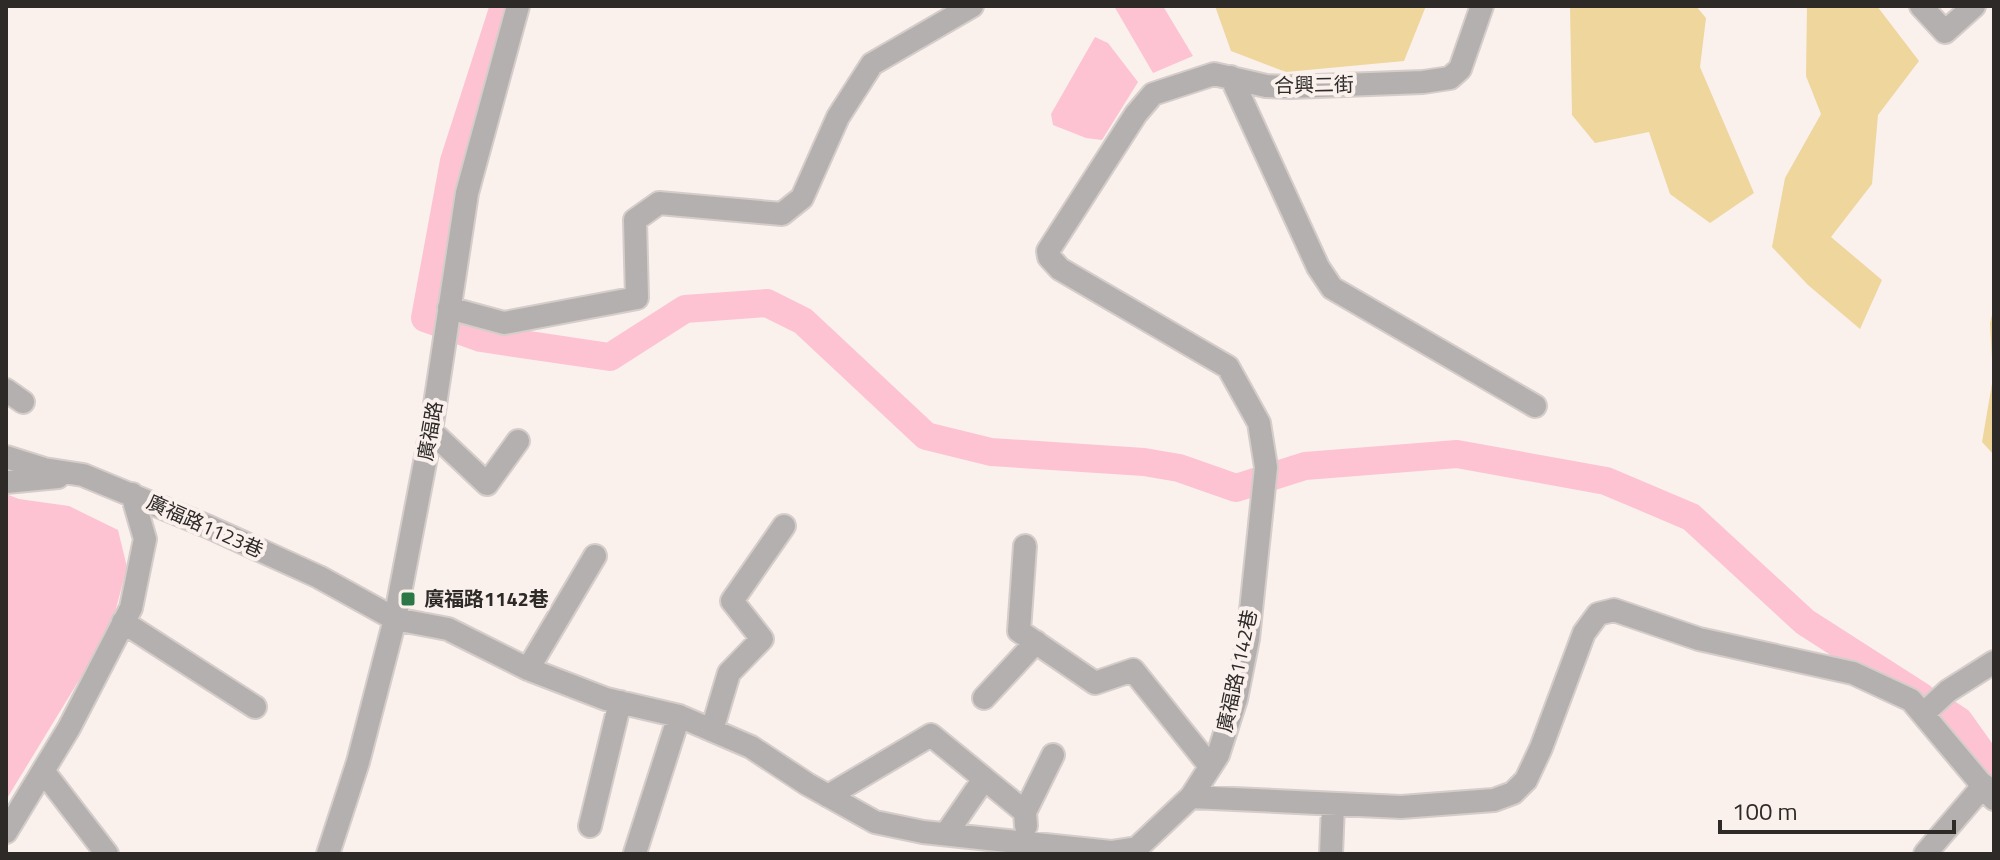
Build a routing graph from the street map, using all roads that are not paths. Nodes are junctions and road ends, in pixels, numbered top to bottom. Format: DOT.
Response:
graph roads {
  1 [pos="518,6"];
  2 [pos="972,6"];
  3 [pos="1482,6"];
  4 [pos="1921,6"];
  5 [pos="1974,6"];
  6 [pos="1985,6"];
  7 [pos="1994,16"];
  8 [pos="1231,77"];
  9 [pos="1049,257"];
  10 [pos="449,309"];
  11 [pos="1535,406"];
  12 [pos="431,431"];
  13 [pos="518,441"];
  14 [pos="6,457"];
  15 [pos="83,475"];
  16 [pos="6,482"];
  17 [pos="132,494"];
  18 [pos="784,526"];
  19 [pos="1025,546"];
  20 [pos="595,556"];
  21 [pos="395,619"];
  22 [pos="123,622"];
  23 [pos="1036,642"];
  24 [pos="1994,662"];
  25 [pos="528,669"];
  26 [pos="984,698"];
  27 [pos="620,702"];
  28 [pos="255,707"];
  29 [pos="1923,714"];
  30 [pos="679,716"];
  31 [pos="712,730"];
  32 [pos="1053,755"];
  33 [pos="1210,766"];
  34 [pos="43,771"];
  35 [pos="984,779"];
  36 [pos="1989,792"];
  37 [pos="828,796"];
  38 [pos="1191,797"];
  39 [pos="1333,805"];
  40 [pos="1025,812"];
  41 [pos="590,826"];
  42 [pos="6,832"];
  43 [pos="946,834"];
  44 [pos="925,843"];
  45 [pos="1028,843"];
  46 [pos="635,853"];
  47 [pos="107,854"];
  48 [pos="328,854"];
  49 [pos="1331,854"];
  50 [pos="1925,854"];
  1 -- 10 [label="street, 廣福路"];
  2 -- 10 [label="street"];
  3 -- 8 [label="street, 合興二街"];
  4 -- 5 [label="street"];
  6 -- 7 [label="street"];
  8 -- 9 [label="street, 合興二街"];
  8 -- 11 [label="street"];
  9 -- 33 [label="street, 廣福路1142巷"];
  10 -- 12 [label="street, 廣福路"];
  12 -- 13 [label="street"];
  12 -- 21 [label="street, 廣福路"];
  14 -- 15 [label="street, 廣福路1123巷"];
  15 -- 16 [label="street"];
  15 -- 17 [label="street, 廣福路1123巷"];
  17 -- 21 [label="street, 廣福路1123巷"];
  17 -- 22 [label="street"];
  18 -- 31 [label="street"];
  19 -- 23 [label="street"];
  20 -- 25 [label="street"];
  21 -- 25 [label="street, 廣福路1142巷"];
  21 -- 48 [label="street, 廣福路"];
  22 -- 28 [label="street"];
  22 -- 34 [label="street"];
  23 -- 26 [label="street"];
  23 -- 33 [label="street"];
  24 -- 29 [label="street"];
  25 -- 27 [label="street, 廣福路1142巷"];
  27 -- 30 [label="street, 廣福路1142巷"];
  27 -- 41 [label="street"];
  29 -- 36 [label="street"];
  29 -- 39 [label="street"];
  30 -- 31 [label="street, 廣福路1142巷"];
  30 -- 46 [label="street"];
  31 -- 37 [label="street, 廣福路1142巷"];
  32 -- 40 [label="street"];
  33 -- 38 [label="street, 廣福路1142巷"];
  34 -- 42 [label="street"];
  34 -- 47 [label="street"];
  35 -- 37 [label="street"];
  35 -- 40 [label="street"];
  35 -- 43 [label="street"];
  36 -- 50 [label="street"];
  37 -- 44 [label="street, 廣福路1142巷"];
  38 -- 39 [label="street"];
  38 -- 45 [label="street, 廣福路1142巷"];
  39 -- 49 [label="street"];
  40 -- 45 [label="street"];
  43 -- 44 [label="street, 廣福路1142巷"];
  43 -- 45 [label="street, 廣福路1142巷"];
}
